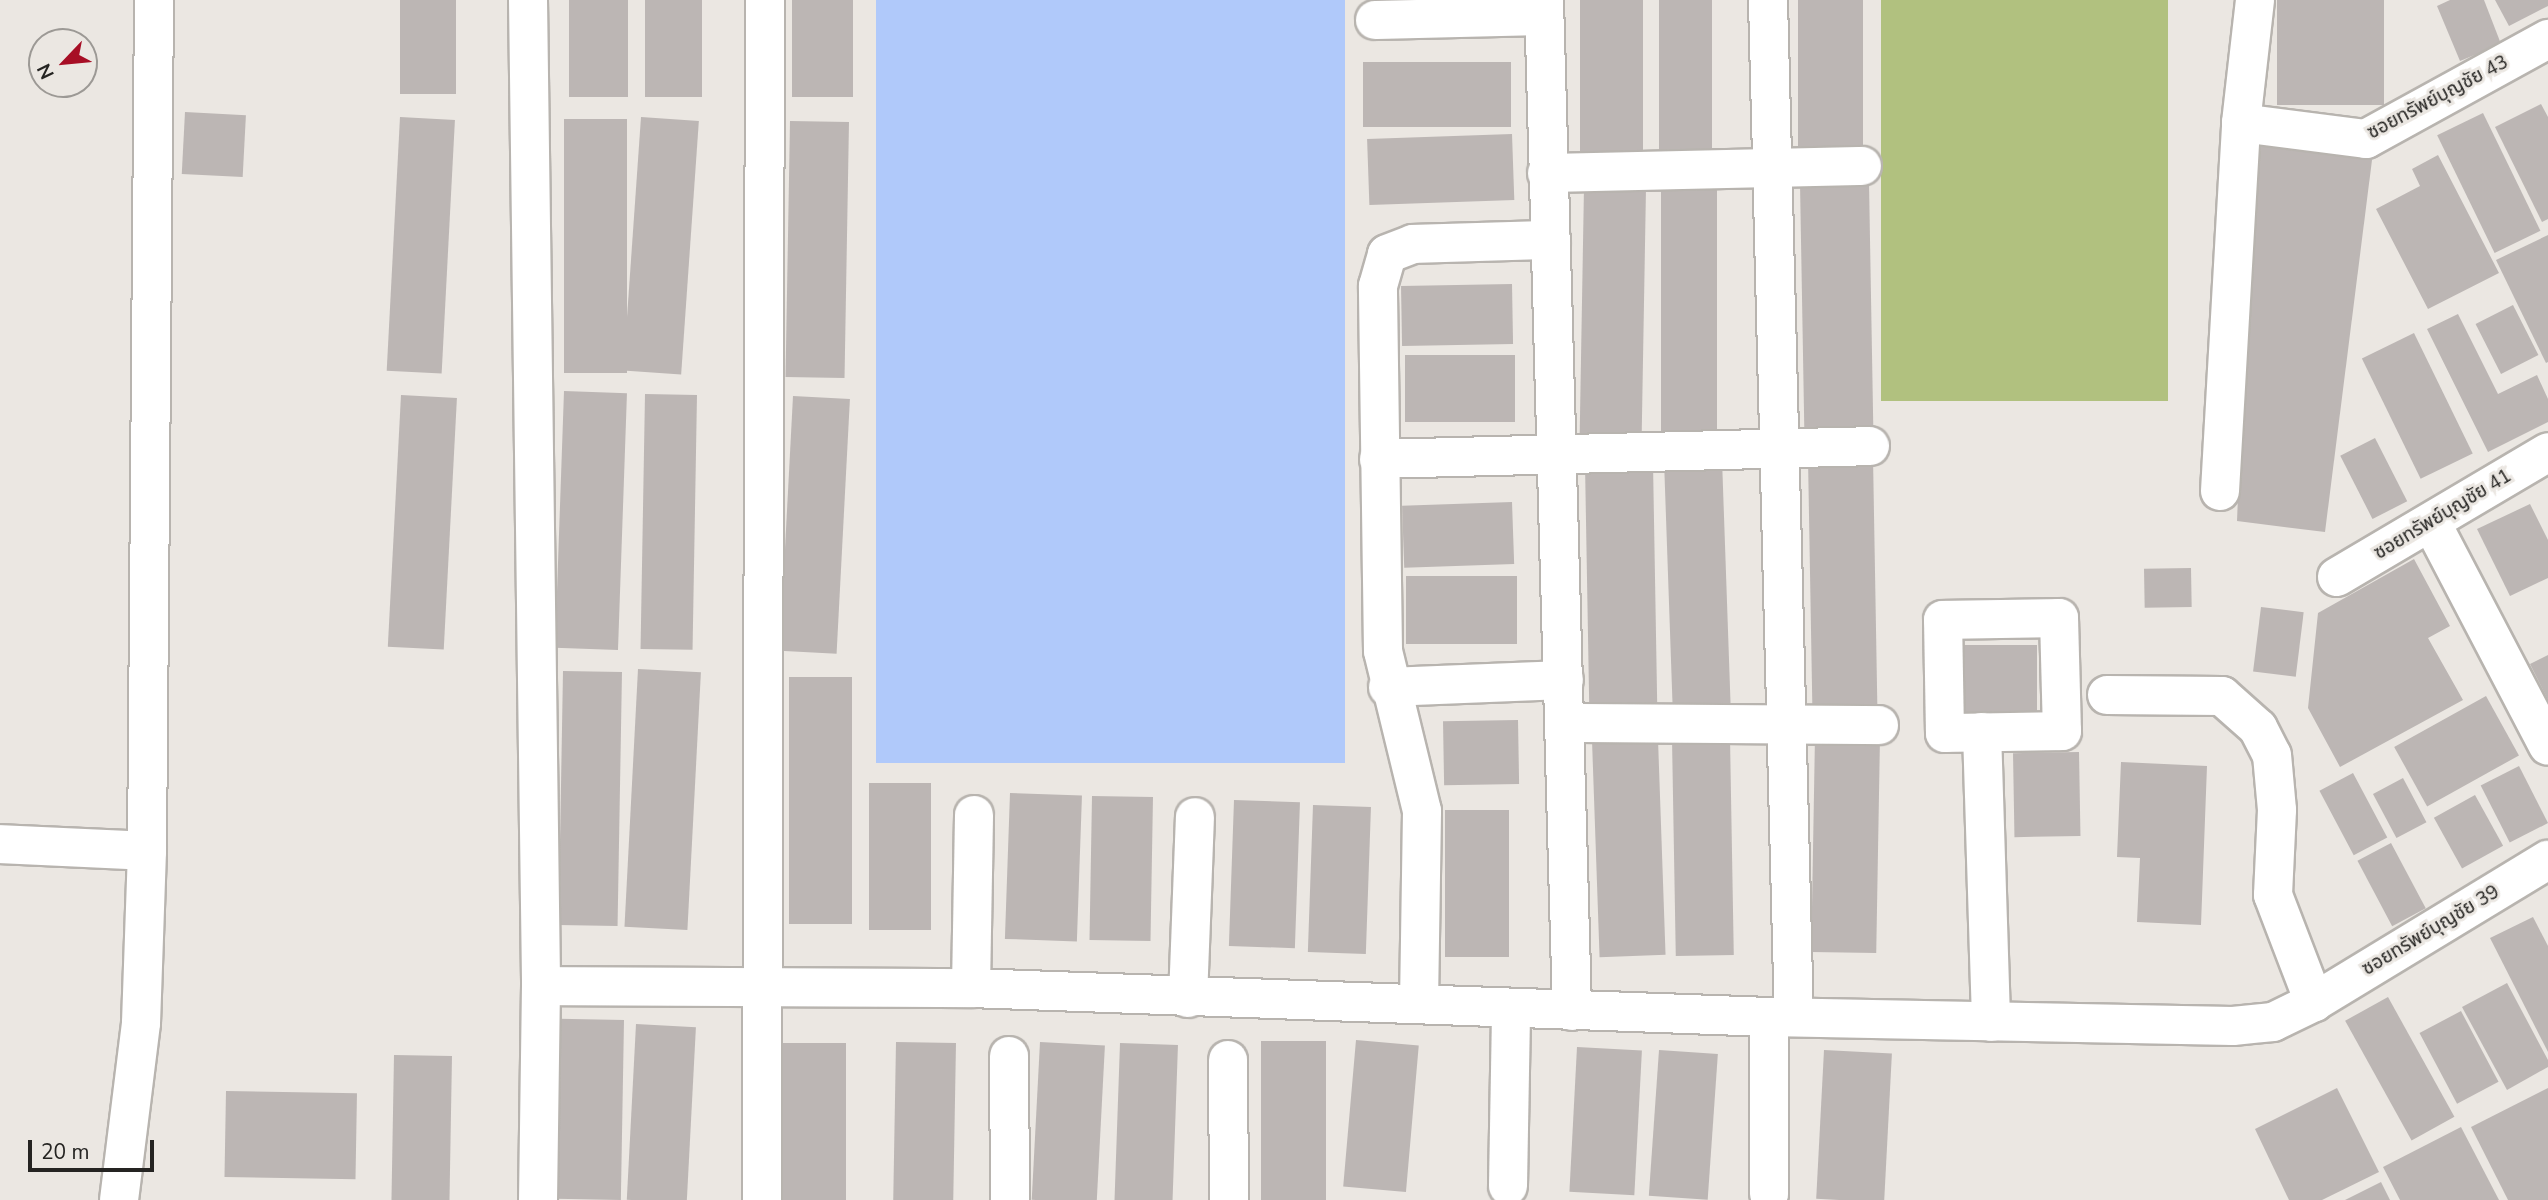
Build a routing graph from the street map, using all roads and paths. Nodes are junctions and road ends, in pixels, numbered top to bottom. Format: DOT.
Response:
graph roads {
  1 [pos="155,0"];
  2 [pos="528,0"];
  3 [pos="765,0"];
  4 [pos="1768,0"];
  5 [pos="2255,0"];
  6 [pos="1544,8"];
  7 [pos="1375,20"];
  8 [pos="2548,39"];
  9 [pos="2241,122"];
  10 [pos="1862,166"];
  11 [pos="1771,167"];
  12 [pos="1547,173"];
  13 [pos="1551,240"];
  14 [pos="1870,446"];
  15 [pos="1776,448"];
  16 [pos="2548,452"];
  17 [pos="1555,455"];
  18 [pos="1378,459"];
  19 [pos="2220,491"];
  20 [pos="2431,524"];
  21 [pos="2337,577"];
  22 [pos="1564,680"];
  23 [pos="1388,687"];
  24 [pos="2107,695"];
  25 [pos="1565,723"];
  26 [pos="1784,725"];
  27 [pos="1879,725"];
  28 [pos="1982,733"];
  29 [pos="2548,746"];
  30 [pos="974,815"];
  31 [pos="1195,817"];
  32 [pos="0,844"];
  33 [pos="147,851"];
  34 [pos="2548,860"];
  35 [pos="763,985"];
  36 [pos="541,986"];
  37 [pos="971,988"];
  38 [pos="1188,998"];
  39 [pos="2314,1002"];
  40 [pos="1419,1003"];
  41 [pos="1511,1008"];
  42 [pos="1572,1011"];
  43 [pos="1782,1017"];
  44 [pos="1991,1022"];
  45 [pos="1009,1056"];
  46 [pos="1228,1060"];
  47 [pos="1508,1186"];
  48 [pos="1769,1194"];
  49 [pos="119,1200"];
  50 [pos="538,1200"];
  51 [pos="762,1200"];
  52 [pos="1010,1200"];
  53 [pos="1229,1200"];
  1 -- 33 [label="street"];
  2 -- 36 [label="street"];
  3 -- 35 [label="street"];
  4 -- 11 [label="street"];
  5 -- 9 [label="street"];
  6 -- 7 [label="street"];
  6 -- 12 [label="street"];
  8 -- 9 [label="street, ซอยทรัพย์บุญชัย 43"];
  9 -- 19 [label="street"];
  10 -- 11 [label="street"];
  11 -- 12 [label="street"];
  11 -- 15 [label="street"];
  12 -- 13 [label="street"];
  13 -- 17 [label="street"];
  13 -- 18 [label="street"];
  14 -- 15 [label="street"];
  15 -- 17 [label="street"];
  15 -- 26 [label="street"];
  16 -- 20 [label="street, ซอยทรัพย์บุญชัย 41"];
  17 -- 18 [label="street"];
  17 -- 22 [label="street"];
  18 -- 23 [label="street"];
  20 -- 21 [label="street, ซอยทรัพย์บุญชัย 41"];
  20 -- 29 [label="street"];
  22 -- 23 [label="street"];
  22 -- 25 [label="street"];
  23 -- 40 [label="street"];
  24 -- 39 [label="street"];
  25 -- 26 [label="street"];
  25 -- 42 [label="street"];
  26 -- 27 [label="street"];
  26 -- 43 [label="street"];
  28 -- 44 [label="street"];
  30 -- 37 [label="street"];
  31 -- 38 [label="street"];
  32 -- 33 [label="street"];
  33 -- 49 [label="street"];
  34 -- 39 [label="street, ซอยทรัพย์บุญชัย 39"];
  35 -- 36 [label="street, ซอยทรัพย์บุญชัย 39"];
  35 -- 37 [label="street, ซอยทรัพย์บุญชัย 39"];
  35 -- 51 [label="street"];
  36 -- 50 [label="street"];
  37 -- 38 [label="street, ซอยทรัพย์บุญชัย 39"];
  38 -- 40 [label="street, ซอยทรัพย์บุญชัย 39"];
  39 -- 44 [label="street, ซอยทรัพย์บุญชัย 39"];
  40 -- 41 [label="street, ซอยทรัพย์บุญชัย 39"];
  41 -- 42 [label="street, ซอยทรัพย์บุญชัย 39"];
  41 -- 47 [label="street"];
  42 -- 43 [label="street, ซอยทรัพย์บุญชัย 39"];
  43 -- 44 [label="street, ซอยทรัพย์บุญชัย 39"];
  43 -- 48 [label="street"];
  45 -- 52 [label="street"];
  46 -- 53 [label="street"];
}
